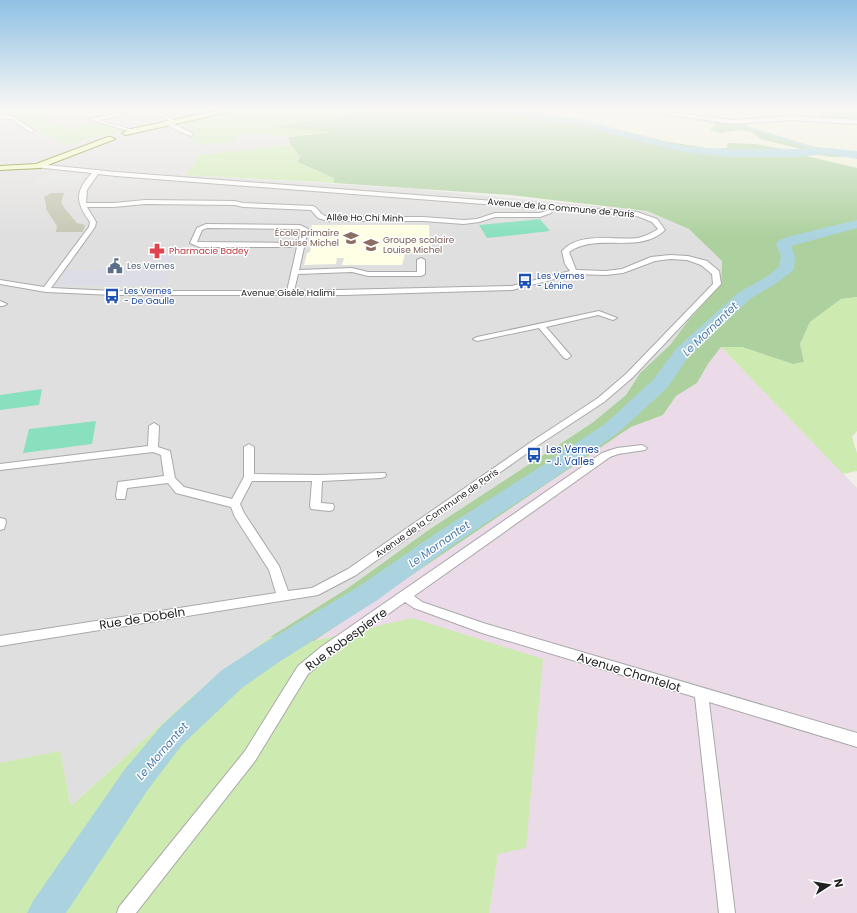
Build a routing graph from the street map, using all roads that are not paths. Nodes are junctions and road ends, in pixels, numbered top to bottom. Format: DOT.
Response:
graph roads {
  1 [pos="75,153"];
  2 [pos="37,166"];
  3 [pos="0,168"];
  4 [pos="97,172"];
  5 [pos="82,205"];
  6 [pos="552,207"];
  7 [pos="301,245"];
  8 [pos="421,260"];
  9 [pos="295,272"];
  10 [pos="574,272"];
  11 [pos="0,283"];
  12 [pos="46,290"];
  13 [pos="290,293"];
  14 [pos="613,318"];
  15 [pos="540,325"];
  16 [pos="477,339"];
  17 [pos="567,356"];
  18 [pos="154,426"];
  19 [pos="249,447"];
  20 [pos="642,448"];
  21 [pos="153,449"];
  22 [pos="0,467"];
  23 [pos="381,475"];
  24 [pos="249,477"];
  25 [pos="317,478"];
  26 [pos="170,479"];
  27 [pos="121,496"];
  28 [pos="235,504"];
  29 [pos="329,507"];
  30 [pos="283,596"];
  31 [pos="405,596"];
  32 [pos="0,641"];
  33 [pos="701,694"];
  34 [pos="857,740"];
  35 [pos="125,913"];
  36 [pos="727,913"];
  1 -- 2 [label="street"];
  2 -- 3 [label="street"];
  2 -- 4 [label="street, Avenue de la Commune de Paris"];
  4 -- 5 [label="street"];
  4 -- 6 [label="street, Avenue de la Commune de Paris"];
  5 -- 6 [label="street, Allée Ho Chi Minh"];
  5 -- 12 [label="street"];
  6 -- 10 [label="street, Avenue de la Commune de Paris"];
  7 -- 7 [label="street"];
  7 -- 9 [label="street"];
  8 -- 9 [label="street"];
  9 -- 13 [label="street"];
  10 -- 13 [label="street, Avenue Gisèle Halimi"];
  10 -- 30 [label="street, Avenue de la Commune de Paris"];
  11 -- 12 [label="street, Avenue Gisèle Halimi"];
  12 -- 13 [label="street, Avenue Gisèle Halimi"];
  14 -- 15 [label="street"];
  15 -- 16 [label="street"];
  15 -- 17 [label="street"];
  18 -- 21 [label="street"];
  19 -- 24 [label="street"];
  20 -- 31 [label="street, Rue Robespierre"];
  21 -- 22 [label="street"];
  21 -- 26 [label="street"];
  23 -- 25 [label="street"];
  24 -- 25 [label="street"];
  24 -- 28 [label="street"];
  25 -- 29 [label="street"];
  26 -- 27 [label="street"];
  26 -- 28 [label="street"];
  28 -- 30 [label="street"];
  30 -- 32 [label="street, Rue de Dobeln"];
  31 -- 33 [label="street, Avenue Chantelot"];
  31 -- 35 [label="street, Rue Robespierre"];
  33 -- 34 [label="street, Avenue Chantelot"];
  33 -- 36 [label="street"];
}
